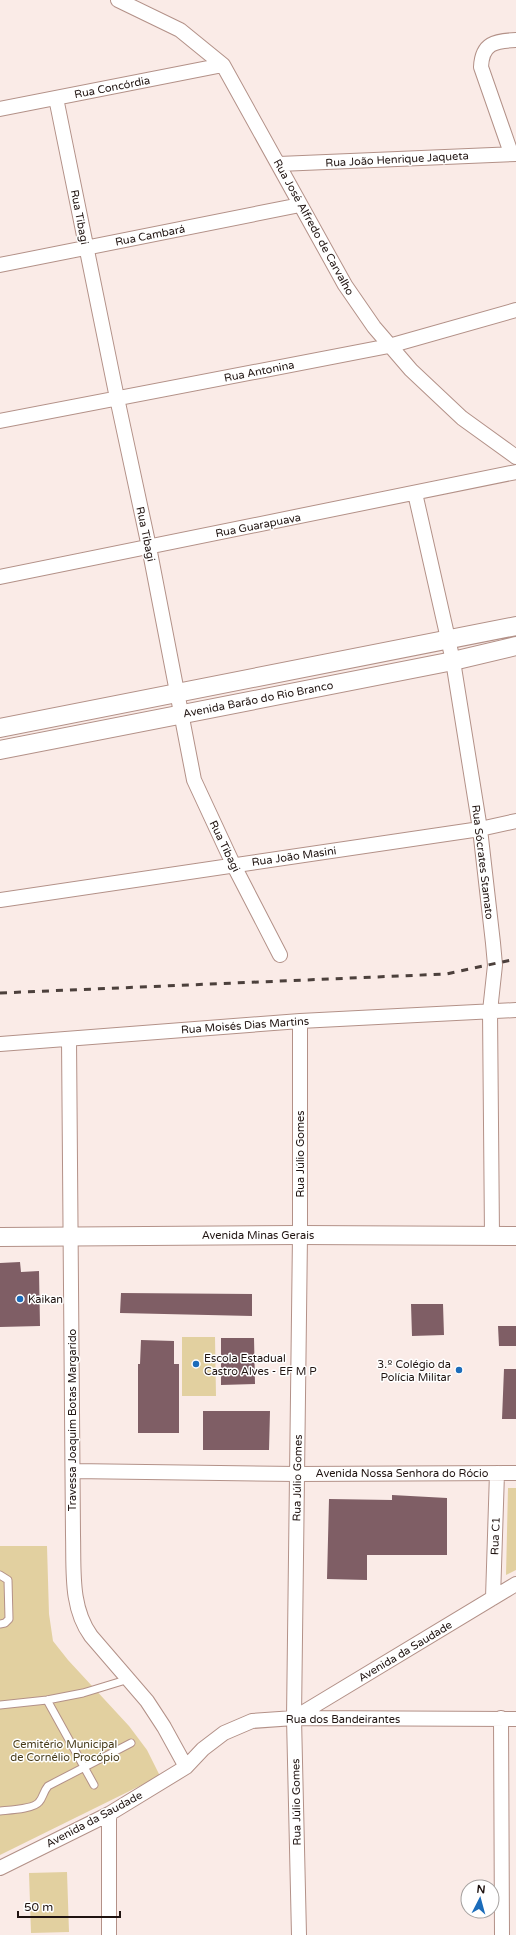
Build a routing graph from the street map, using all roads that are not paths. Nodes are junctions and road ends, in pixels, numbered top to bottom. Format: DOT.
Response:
graph roads {
  1 [pos="118,0"];
  2 [pos="516,40"];
  3 [pos="223,65"];
  4 [pos="56,98"];
  5 [pos="0,109"];
  6 [pos="513,154"];
  7 [pos="279,164"];
  8 [pos="300,205"];
  9 [pos="86,248"];
  10 [pos="0,265"];
  11 [pos="516,310"];
  12 [pos="389,346"];
  13 [pos="117,398"];
  14 [pos="0,421"];
  15 [pos="516,457"];
  16 [pos="516,472"];
  17 [pos="415,493"];
  18 [pos="149,547"];
  19 [pos="0,578"];
  20 [pos="516,626"];
  21 [pos="448,640"];
  22 [pos="516,646"];
  23 [pos="452,661"];
  24 [pos="178,692"];
  25 [pos="182,714"];
  26 [pos="0,728"];
  27 [pos="0,750"];
  28 [pos="516,822"];
  29 [pos="480,829"];
  30 [pos="233,864"];
  31 [pos="0,900"];
  32 [pos="280,955"];
  33 [pos="516,1010"];
  34 [pos="490,1011"];
  35 [pos="300,1021"];
  36 [pos="69,1039"];
  37 [pos="0,1044"];
  38 [pos="300,1235"];
  39 [pos="492,1236"];
  40 [pos="516,1236"];
  41 [pos="0,1237"];
  42 [pos="71,1237"];
  43 [pos="73,1470"];
  44 [pos="497,1473"];
  45 [pos="516,1473"];
  46 [pos="297,1474"];
  47 [pos="0,1575"];
  48 [pos="516,1584"];
  49 [pos="493,1598"];
  50 [pos="0,1624"];
  51 [pos="129,1679"];
  52 [pos="47,1700"];
  53 [pos="0,1705"];
  54 [pos="294,1718"];
  55 [pos="501,1718"];
  56 [pos="516,1719"];
  57 [pos="131,1743"];
  58 [pos="83,1767"];
  59 [pos="186,1767"];
  60 [pos="94,1785"];
  61 [pos="0,1812"];
  62 [pos="109,1814"];
  63 [pos="0,1868"];
  64 [pos="109,1935"];
  65 [pos="299,1935"];
  66 [pos="502,1935"];
  1 -- 3 [label="street, Rua José Alfredo de Carvalho"];
  2 -- 6 [label="street"];
  3 -- 4 [label="street, Rua Concórdia"];
  3 -- 7 [label="street, Rua José Alfredo de Carvalho"];
  4 -- 5 [label="street, Rua Concórdia"];
  4 -- 9 [label="street, Rua Tibagi"];
  6 -- 7 [label="street, Rua João Henrique Jaqueta"];
  7 -- 8 [label="street, Rua José Alfredo de Carvalho"];
  8 -- 9 [label="street, Rua Cambará"];
  8 -- 12 [label="street, Rua José Alfredo de Carvalho"];
  9 -- 10 [label="street, Rua Cambará"];
  9 -- 13 [label="street, Rua Tibagi"];
  11 -- 12 [label="street, Rua Antonina"];
  12 -- 13 [label="street, Rua Antonina"];
  12 -- 15 [label="street, Rua José Alfredo de Carvalho"];
  13 -- 14 [label="street, Rua Antonina"];
  13 -- 18 [label="street, Rua Tibagi"];
  16 -- 17 [label="street, Rua Guarapuava"];
  17 -- 18 [label="street, Rua Guarapuava"];
  17 -- 21 [label="street, Rua Sócrates Stamato"];
  18 -- 19 [label="street, Rua Guarapuava"];
  18 -- 24 [label="street, Rua Tibagi"];
  20 -- 21 [label="street, Avenida Barão do Rio Branco"];
  21 -- 23 [label="street, Rua Sócrates Stamato"];
  21 -- 24 [label="street, Avenida Barão do Rio Branco"];
  22 -- 23 [label="street, Avenida Barão do Rio Branco"];
  23 -- 25 [label="street, Avenida Barão do Rio Branco"];
  23 -- 29 [label="street, Rua Sócrates Stamato"];
  24 -- 25 [label="street, Rua Tibagi"];
  24 -- 26 [label="street, Avenida Barão do Rio Branco"];
  25 -- 27 [label="street, Avenida Barão do Rio Branco"];
  25 -- 30 [label="street, Rua Tibagi"];
  28 -- 29 [label="street, Rua João Masini"];
  29 -- 30 [label="street, Rua João Masini"];
  29 -- 34 [label="street, Rua Sócrates Stamato"];
  30 -- 31 [label="street, Rua João Masini"];
  30 -- 32 [label="street, Rua Tibagi"];
  33 -- 34 [label="street, Rua Moisés Dias Martins"];
  34 -- 35 [label="street, Rua Moisés Dias Martins"];
  34 -- 39 [label="street, Rua Sócrates Stamato"];
  35 -- 36 [label="street, Rua Moisés Dias Martins"];
  35 -- 38 [label="street, Rua Júlio Gomes"];
  36 -- 37 [label="street, Rua Moisés Dias Martins"];
  36 -- 42 [label="street, Travessa Joaquim Botas Margarido"];
  38 -- 39 [label="street, Avenida Minas Gerais"];
  38 -- 42 [label="street, Avenida Minas Gerais"];
  38 -- 46 [label="street, Rua Júlio Gomes"];
  39 -- 40 [label="street, Avenida Minas Gerais"];
  41 -- 42 [label="street, Avenida Minas Gerais"];
  42 -- 43 [label="street, Travessa Joaquim Botas Margarido"];
  43 -- 46 [label="street, Avenida Nossa Senhora do Rócio"];
  43 -- 51 [label="street, Travessa Joaquim Botas Margarido"];
  44 -- 45 [label="street, Avenida Nossa Senhora do Rócio"];
  44 -- 46 [label="street, Avenida Nossa Senhora do Rócio"];
  44 -- 49 [label="street, Rua C1"];
  46 -- 54 [label="street, Rua Júlio Gomes"];
  47 -- 50 [label="lane"];
  48 -- 49 [label="street, Avenida da Saudade"];
  49 -- 54 [label="street, Avenida da Saudade"];
  51 -- 52 [label="lane"];
  51 -- 59 [label="street, Travessa Joaquim Botas Margarido"];
  52 -- 53 [label="lane"];
  52 -- 58 [label="lane"];
  54 -- 55 [label="street, Rua dos Bandeirantes"];
  54 -- 59 [label="street, Rua dos Bandeirantes"];
  54 -- 65 [label="street, Rua Júlio Gomes"];
  55 -- 56 [label="street, Rua dos Bandeirantes"];
  55 -- 66 [label="street"];
  57 -- 58 [label="lane"];
  58 -- 60 [label="lane"];
  58 -- 61 [label="lane"];
  59 -- 62 [label="street, Avenida da Saudade"];
  62 -- 63 [label="street, Avenida da Saudade"];
  62 -- 64 [label="street"];
}
